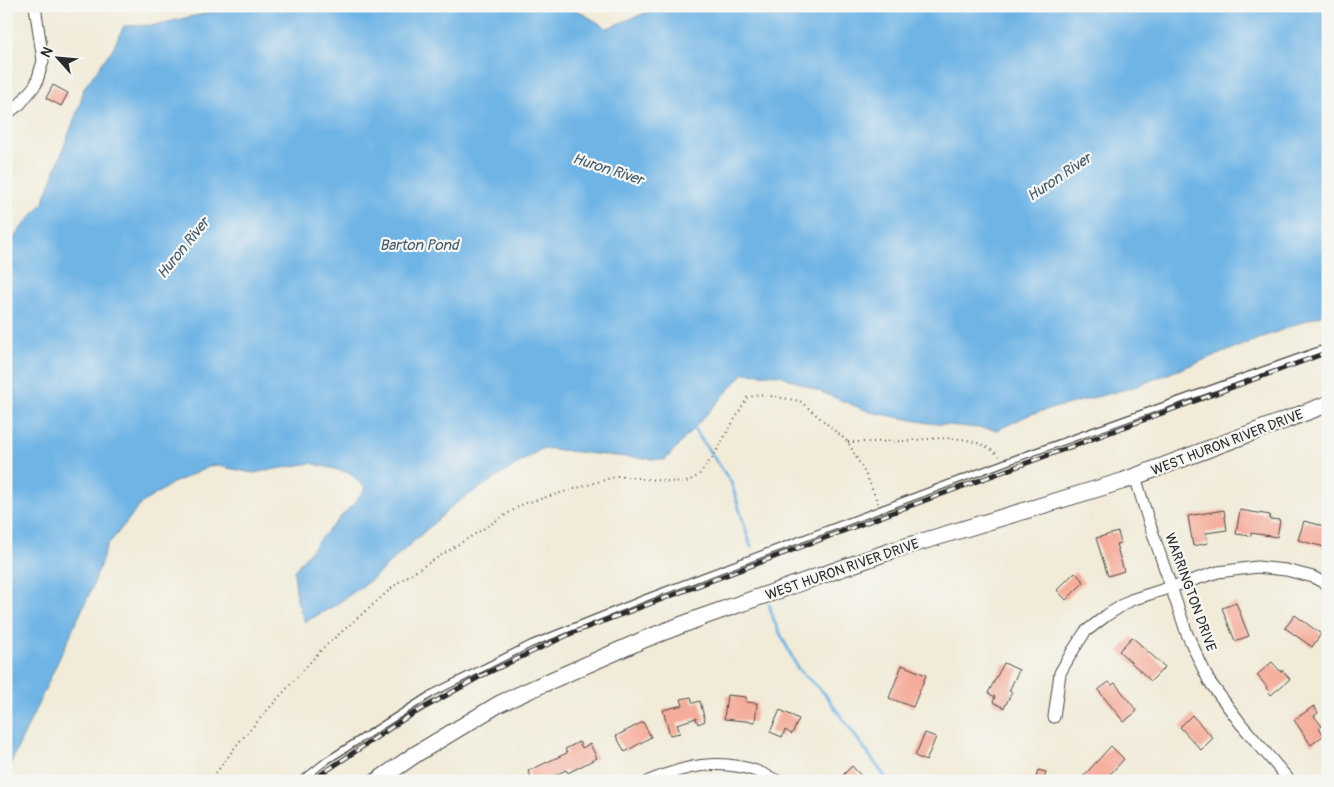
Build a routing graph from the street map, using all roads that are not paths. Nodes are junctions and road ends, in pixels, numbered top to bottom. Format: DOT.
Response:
graph roads {
  1 [pos="35,6"];
  2 [pos="6,112"];
  3 [pos="1328,347"];
  4 [pos="1328,404"];
  5 [pos="1135,476"];
  6 [pos="1328,585"];
  7 [pos="1171,588"];
  8 [pos="1054,717"];
  9 [pos="301,781"];
  10 [pos="377,781"];
  11 [pos="649,781"];
  12 [pos="778,781"];
  13 [pos="1290,781"];
  1 -- 2 [label="street"];
  3 -- 9 [label="lane"];
  4 -- 5 [label="street, WEST HURON RIVER DRIVE"];
  5 -- 7 [label="street, WARRINGTON DRIVE"];
  5 -- 10 [label="street, WEST HURON RIVER DRIVE"];
  6 -- 7 [label="street"];
  7 -- 8 [label="street"];
  7 -- 13 [label="street, WARRINGTON DRIVE"];
  11 -- 12 [label="street"];
}
